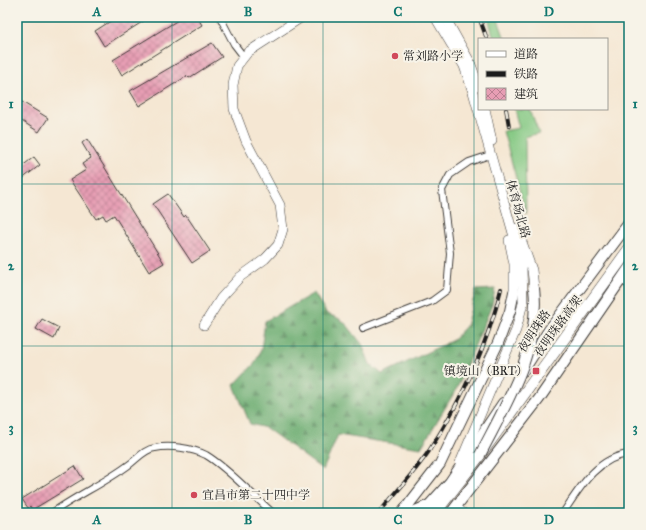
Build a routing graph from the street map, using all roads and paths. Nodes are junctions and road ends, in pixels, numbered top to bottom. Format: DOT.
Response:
graph roads {
  1 [pos="220,17"];
  2 [pos="302,17"];
  3 [pos="435,17"];
  4 [pos="444,17"];
  5 [pos="244,57"];
  6 [pos="478,84"];
  7 [pos="478,108"];
  8 [pos="479,110"];
  9 [pos="485,110"];
  10 [pos="492,154"];
  11 [pos="629,223"];
  12 [pos="629,249"];
  13 [pos="629,268"];
  14 [pos="625,283"];
  15 [pos="534,288"];
  16 [pos="514,292"];
  17 [pos="204,325"];
  18 [pos="364,328"];
  19 [pos="482,411"];
  20 [pos="490,424"];
  21 [pos="629,454"];
  22 [pos="480,455"];
  23 [pos="456,473"];
  24 [pos="434,500"];
  25 [pos="457,511"];
  26 [pos="52,513"];
  27 [pos="272,513"];
  28 [pos="402,513"];
  29 [pos="405,513"];
  30 [pos="422,513"];
  31 [pos="435,513"];
  32 [pos="563,513"];
  1 -- 5 [label="street"];
  2 -- 5 [label="main road"];
  3 -- 7 [label="main road, 体育场北路"];
  4 -- 6 [label="main road"];
  5 -- 17 [label="main road"];
  8 -- 10 [label="main road, 体育场北路"];
  9 -- 10 [label="main road, 体育场北路"];
  10 -- 15 [label="main road"];
  10 -- 16 [label="main road"];
  10 -- 18 [label="street"];
  10 -- 19 [label="main road, 体育场北路"];
  11 -- 20 [label="main road, 夜明珠路"];
  12 -- 22 [label="highway, 夜明珠路高架, bridge"];
  13 -- 14 [label="main road"];
  14 -- 25 [label="main road"];
  15 -- 22 [label="main road, bridge"];
  16 -- 28 [label="main road"];
  19 -- 20 [label="main road"];
  19 -- 23 [label="main road, 体育场北路"];
  20 -- 23 [label="main road, 夜明珠路"];
  21 -- 32 [label="street"];
  22 -- 31 [label="highway, 夜明珠路高架"];
  23 -- 24 [label="main road, 夜明珠路"];
  24 -- 29 [label="street"];
  24 -- 30 [label="main road, 夜明珠路"];
  26 -- 27 [label="street"];
}
